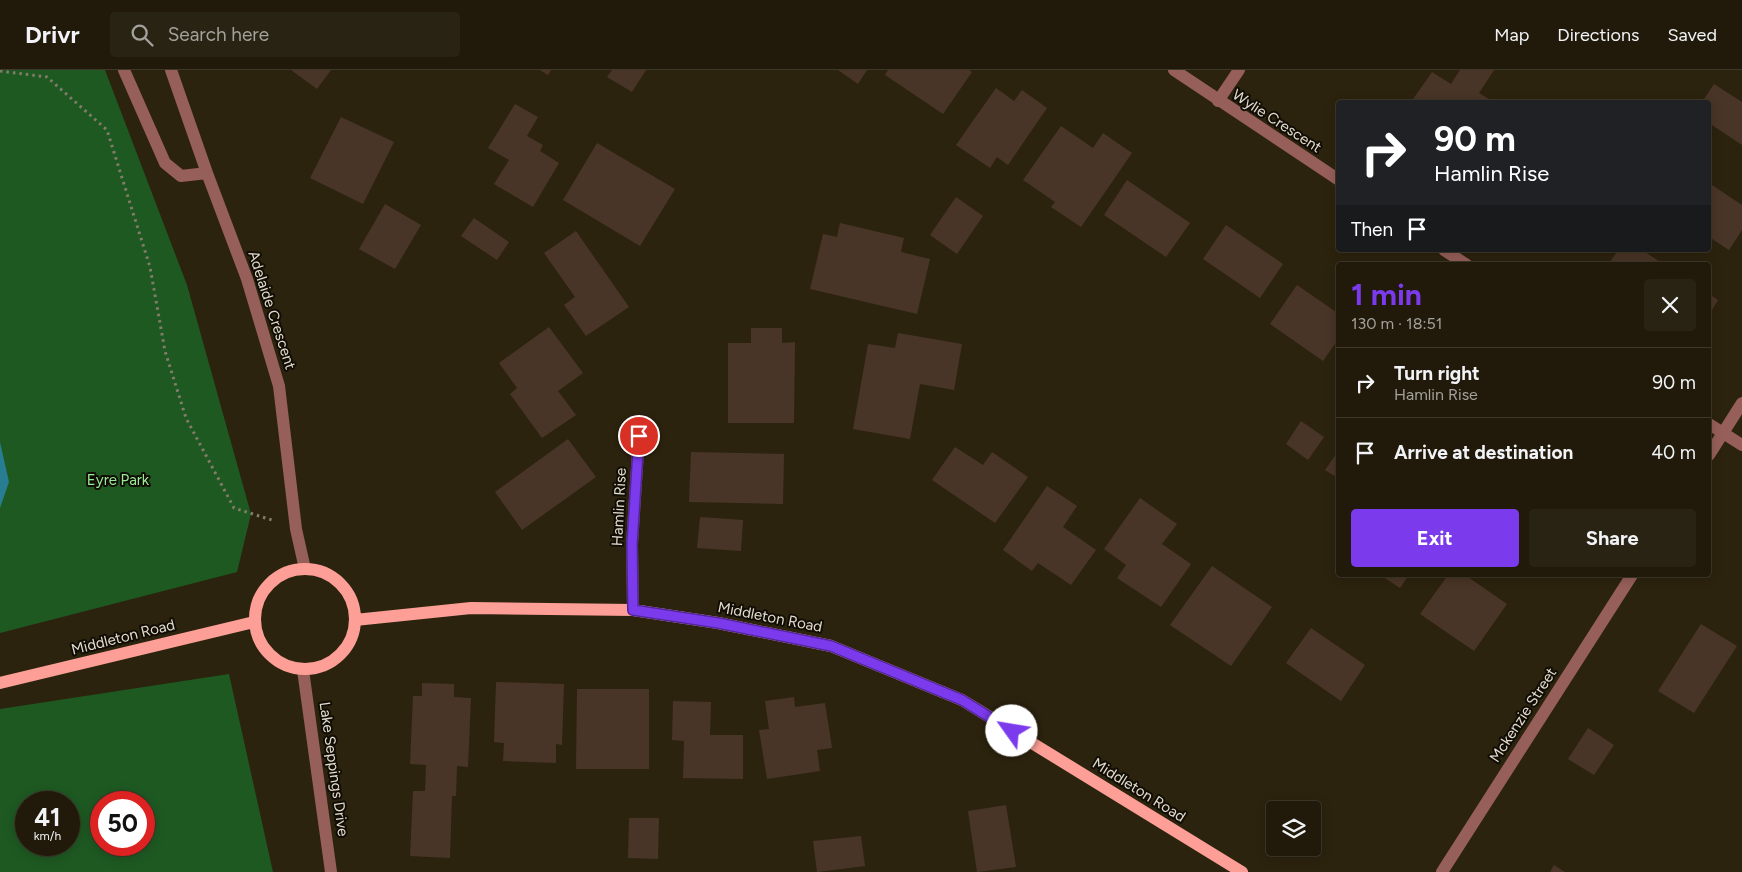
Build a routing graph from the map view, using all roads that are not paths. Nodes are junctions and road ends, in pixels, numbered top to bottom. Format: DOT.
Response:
graph roads {
  1 [pos="124,70"];
  2 [pos="171,70"];
  3 [pos="1174,70"];
  4 [pos="1239,70"];
  5 [pos="1218,101"];
  6 [pos="207,174"];
  7 [pos="1336,178"];
  8 [pos="1447,252"];
  9 [pos="1462,262"];
  10 [pos="1742,404"];
  11 [pos="1711,425"];
  12 [pos="1723,433"];
  13 [pos="639,436"];
  14 [pos="1742,445"];
  15 [pos="1711,452"];
  16 [pos="305,569"];
  17 [pos="1631,577"];
  18 [pos="633,610"];
  19 [pos="355,620"];
  20 [pos="254,622"];
  21 [pos="304,670"];
  22 [pos="0,684"];
  23 [pos="332,872"];
  24 [pos="1242,872"];
  25 [pos="1442,872"];
  1 -- 6 [label="street"];
  2 -- 6 [label="street, Adelaide Crescent"];
  3 -- 5 [label="street, Wylie Crescent"];
  4 -- 5 [label="street"];
  5 -- 7 [label="street, Wylie Crescent"];
  6 -- 16 [label="street, Adelaide Crescent"];
  8 -- 9 [label="street"];
  10 -- 12 [label="street"];
  11 -- 12 [label="street"];
  12 -- 14 [label="street"];
  12 -- 15 [label="street"];
  13 -- 18 [label="street, Hamlin Rise"];
  16 -- 19 [label="main road"];
  16 -- 20 [label="main road"];
  17 -- 25 [label="street, Mckenzie Street"];
  18 -- 19 [label="main road, Middleton Road"];
  18 -- 24 [label="main road, Middleton Road"];
  19 -- 21 [label="main road"];
  20 -- 21 [label="main road"];
  20 -- 22 [label="main road, Middleton Road"];
  21 -- 23 [label="street, Lake Seppings Drive"];
}
